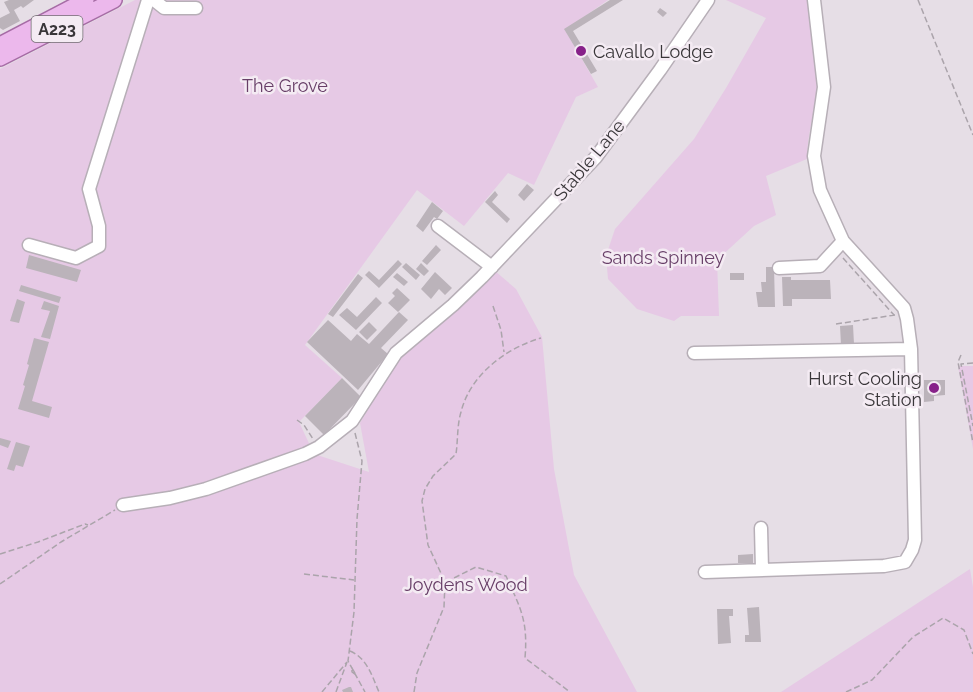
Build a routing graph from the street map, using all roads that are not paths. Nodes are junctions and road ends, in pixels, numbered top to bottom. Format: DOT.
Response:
graph roads {
  1 [pos="86,0"];
  2 [pos="114,0"];
  3 [pos="148,0"];
  4 [pos="154,0"];
  5 [pos="708,0"];
  6 [pos="814,0"];
  7 [pos="196,8"];
  8 [pos="0,45"];
  9 [pos="0,58"];
  10 [pos="438,226"];
  11 [pos="29,245"];
  12 [pos="839,245"];
  13 [pos="492,267"];
  14 [pos="778,268"];
  15 [pos="911,349"];
  16 [pos="694,353"];
  17 [pos="123,505"];
  18 [pos="761,528"];
  19 [pos="762,570"];
  20 [pos="705,572"];
  1 -- 8 [label="main road, A223"];
  2 -- 9 [label="main road, A223"];
  3 -- 11 [label="street"];
  4 -- 7 [label="street"];
  5 -- 13 [label="street, Stable Lane"];
  6 -- 12 [label="street"];
  10 -- 13 [label="street"];
  12 -- 14 [label="street"];
  12 -- 15 [label="street"];
  13 -- 17 [label="street, Stable Lane"];
  15 -- 16 [label="street"];
  15 -- 19 [label="street"];
  18 -- 19 [label="street"];
  19 -- 20 [label="street"];
}
